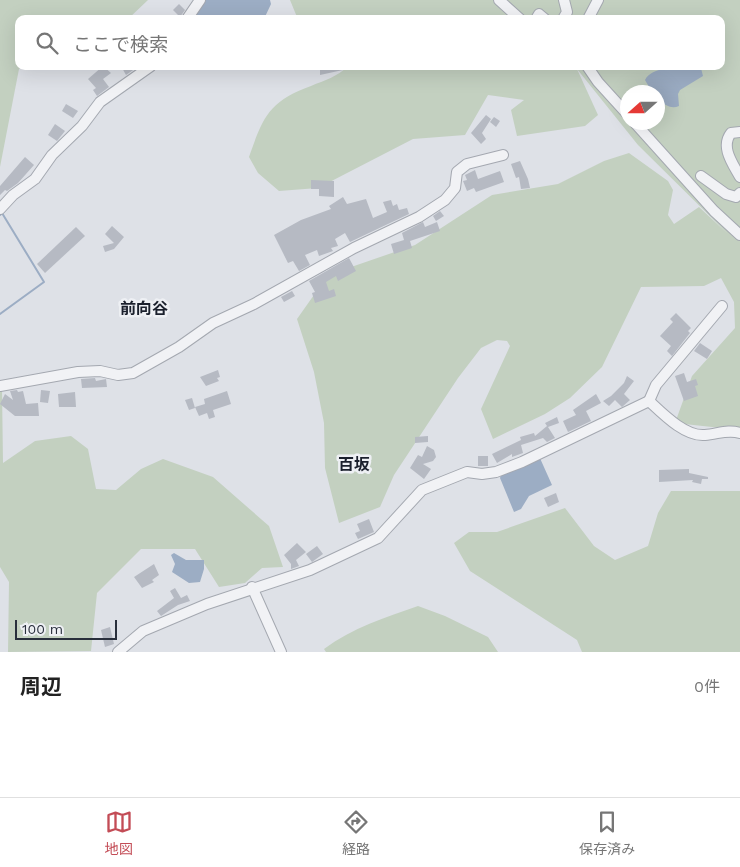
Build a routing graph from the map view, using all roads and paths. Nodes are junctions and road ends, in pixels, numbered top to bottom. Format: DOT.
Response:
graph roads {
  1 [pos="200,0"];
  2 [pos="499,0"];
  3 [pos="564,0"];
  4 [pos="598,0"];
  5 [pos="190,15"];
  6 [pos="516,15"];
  7 [pos="565,15"];
  8 [pos="590,15"];
  9 [pos="145,70"];
  10 [pos="590,70"];
  11 [pos="620,106"];
  12 [pos="641,130"];
  13 [pos="740,132"];
  14 [pos="503,155"];
  15 [pos="701,176"];
  16 [pos="740,177"];
  17 [pos="740,193"];
  18 [pos="0,209"];
  19 [pos="740,234"];
  20 [pos="722,306"];
  21 [pos="0,386"];
  22 [pos="649,401"];
  23 [pos="740,433"];
  24 [pos="252,587"];
  25 [pos="118,652"];
  26 [pos="281,652"];
  1 -- 5 [label="street"];
  2 -- 6 [label="street"];
  3 -- 7 [label="street"];
  4 -- 8 [label="street"];
  9 -- 18 [label="street"];
  10 -- 11 [label="street"];
  12 -- 19 [label="street"];
  13 -- 16 [label="street"];
  14 -- 21 [label="street"];
  15 -- 17 [label="street"];
  20 -- 22 [label="street"];
  22 -- 23 [label="street"];
  22 -- 24 [label="street"];
  24 -- 25 [label="street"];
  24 -- 26 [label="street"];
}
